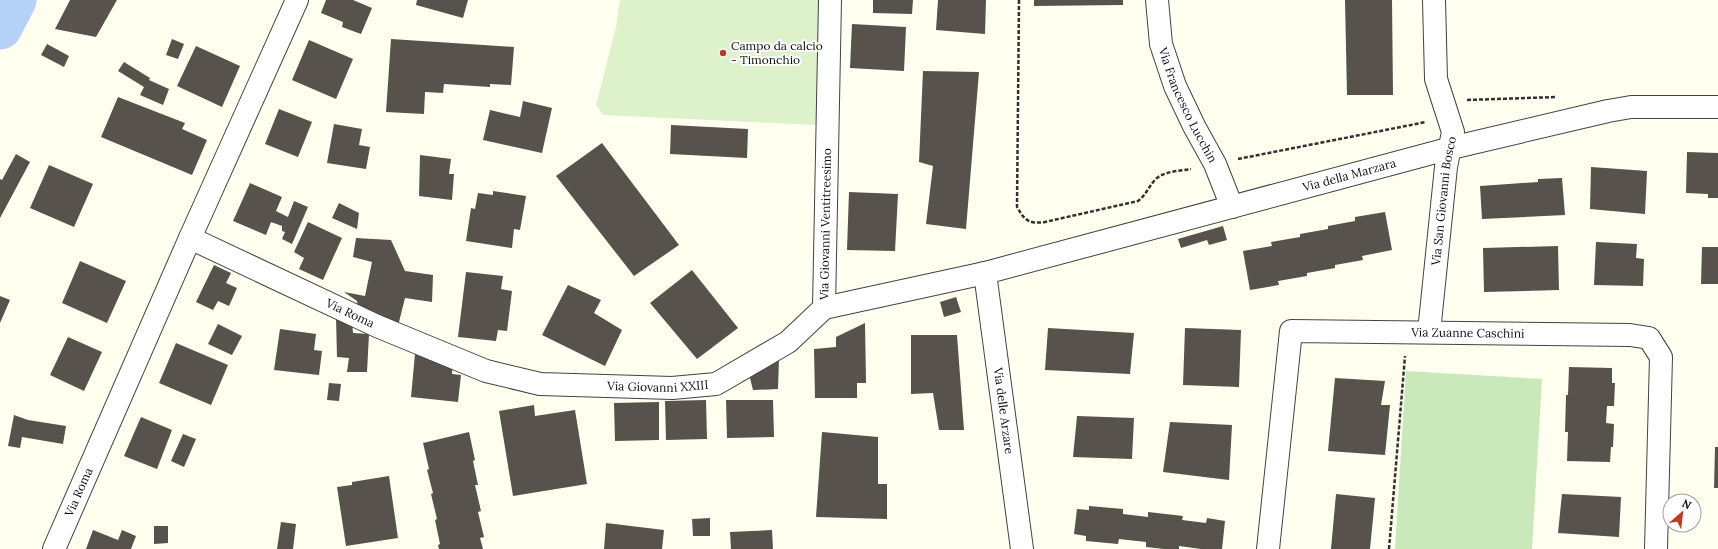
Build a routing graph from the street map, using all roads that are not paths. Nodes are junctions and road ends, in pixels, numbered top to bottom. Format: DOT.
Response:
graph roads {
  1 [pos="297,0"];
  2 [pos="830,0"];
  3 [pos="1156,0"];
  4 [pos="1434,0"];
  5 [pos="1718,107"];
  6 [pos="1451,148"];
  7 [pos="1232,207"];
  8 [pos="190,238"];
  9 [pos="985,273"];
  10 [pos="824,308"];
  11 [pos="1428,332"];
  12 [pos="514,379"];
  13 [pos="54,549"];
  14 [pos="1022,549"];
  15 [pos="1268,549"];
  16 [pos="1656,549"];
  1 -- 8 [label="street, Via Roma"];
  2 -- 10 [label="street, Via Giovanni Ventitreesimo"];
  3 -- 7 [label="street, Via Francesco Lucchin"];
  4 -- 6 [label="street, Via San Giovanni Bosco"];
  5 -- 6 [label="street, Via della Marzara"];
  6 -- 7 [label="street, Via della Marzara"];
  6 -- 11 [label="street, Via San Giovanni Bosco"];
  7 -- 9 [label="street, Via della Marzara"];
  8 -- 12 [label="street, Via Roma"];
  8 -- 13 [label="street, Via Roma"];
  9 -- 10 [label="street, Via Giovanni Ventitreesimo"];
  9 -- 14 [label="street, Via delle Arzare"];
  10 -- 12 [label="street, Via Giovanni XXIII"];
  11 -- 15 [label="street, Via Zuanne Caschini"];
  11 -- 16 [label="street, Via Zuanne Caschini"];
}
